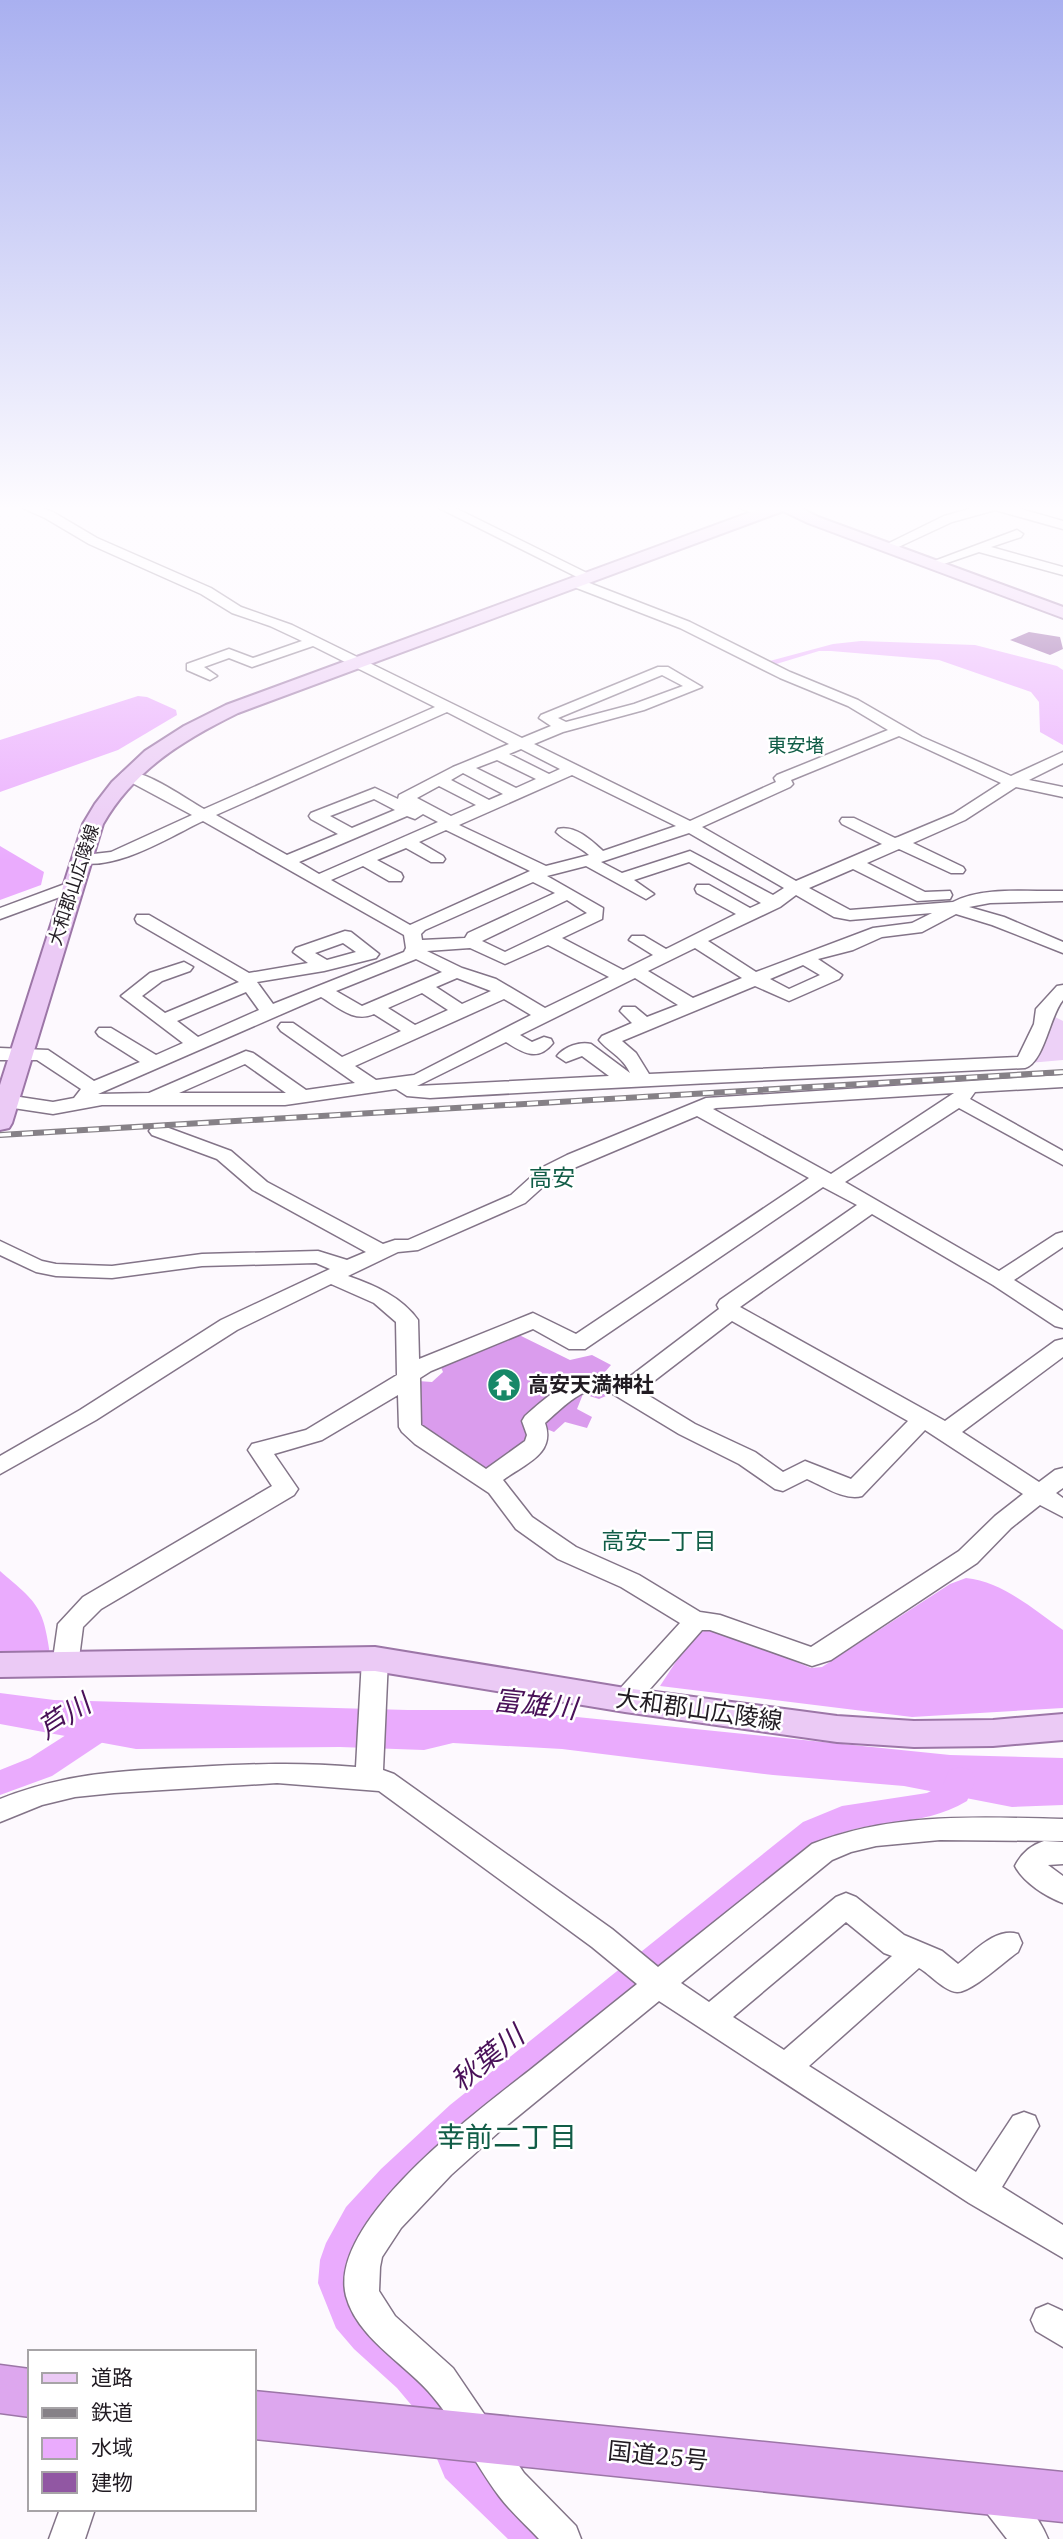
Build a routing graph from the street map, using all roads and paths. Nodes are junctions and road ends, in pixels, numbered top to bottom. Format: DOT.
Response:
graph roads {
  1 [pos="277,623"];
  2 [pos="463,623"];
  3 [pos="682,623"];
  4 [pos="314,642"];
  5 [pos="355,663"];
  6 [pos="210,677"];
  7 [pos="630,684"];
  8 [pos="658,700"];
  9 [pos="446,708"];
  10 [pos="564,727"];
  11 [pos="898,731"];
  12 [pos="523,744"];
  13 [pos="499,755"];
  14 [pos="1063,757"];
  15 [pos="465,768"];
  16 [pos="573,769"];
  17 [pos="128,775"];
  18 [pos="548,779"];
  19 [pos="439,780"];
  20 [pos="1013,782"];
  21 [pos="1063,792"];
  22 [pos="515,794"];
  23 [pos="488,805"];
  24 [pos="408,810"];
  25 [pos="203,815"];
  26 [pos="848,821"];
  27 [pos="447,825"];
  28 [pos="368,827"];
  29 [pos="690,827"];
  30 [pos="564,832"];
  31 [pos="351,834"];
  32 [pos="404,843"];
  33 [pos="896,843"];
  34 [pos="328,844"];
  35 [pos="82,859"];
  36 [pos="438,859"];
  37 [pos="594,859"];
  38 [pos="363,861"];
  39 [pos="285,862"];
  40 [pos="853,862"];
  41 [pos="957,870"];
  42 [pos="539,874"];
  43 [pos="395,877"];
  44 [pos="621,879"];
  45 [pos="318,880"];
  46 [pos="73,886"];
  47 [pos="797,887"];
  48 [pos="703,889"];
  49 [pos="567,894"];
  50 [pos="646,894"];
  51 [pos="1063,896"];
  52 [pos="975,899"];
  53 [pos="774,903"];
  54 [pos="953,908"];
  55 [pos="0,914"];
  56 [pos="750,915"];
  57 [pos="850,915"];
  58 [pos="143,919"];
  59 [pos="879,932"];
  60 [pos="549,937"];
  61 [pos="638,940"];
  62 [pos="696,941"];
  63 [pos="414,943"];
  64 [pos="473,943"];
  65 [pos="1063,948"];
  66 [pos="370,954"];
  67 [pos="667,956"];
  68 [pos="805,959"];
  69 [pos="387,965"];
  70 [pos="324,966"];
  71 [pos="184,967"];
  72 [pos="456,972"];
  73 [pos="629,974"];
  74 [pos="753,978"];
  75 [pos="247,982"];
  76 [pos="423,986"];
  77 [pos="322,990"];
  78 [pos="1063,990"];
  79 [pos="504,992"];
  80 [pos="693,1006"];
  81 [pos="375,1007"];
  82 [pos="461,1011"];
  83 [pos="629,1011"];
  84 [pos="270,1012"];
  85 [pos="545,1016"];
  86 [pos="164,1020"];
  87 [pos="645,1025"];
  88 [pos="287,1027"];
  89 [pos="105,1031"];
  90 [pos="414,1032"];
  91 [pos="508,1036"];
  92 [pos="544,1043"];
  93 [pos="196,1044"];
  94 [pos="21,1053"];
  95 [pos="0,1054"];
  96 [pos="566,1056"];
  97 [pos="154,1062"];
  98 [pos="343,1064"];
  99 [pos="634,1080"];
  100 [pos="1063,1081"];
  101 [pos="402,1084"];
  102 [pos="374,1088"];
  103 [pos="965,1093"];
  104 [pos="87,1096"];
  105 [pos="150,1098"];
  106 [pos="305,1098"];
  107 [pos="3,1100"];
  108 [pos="697,1108"];
  109 [pos="0,1123"];
  110 [pos="159,1131"];
  111 [pos="1063,1159"];
  112 [pos="828,1180"];
  113 [pos="871,1205"];
  114 [pos="1063,1238"];
  115 [pos="0,1247"];
  116 [pos="382,1252"];
  117 [pos="339,1273"];
  118 [pos="1000,1280"];
  119 [pos="731,1311"];
  120 [pos="1063,1321"];
  121 [pos="1063,1346"];
  122 [pos="408,1377"];
  123 [pos="625,1392"];
  124 [pos="924,1418"];
  125 [pos="947,1432"];
  126 [pos="0,1466"];
  127 [pos="1063,1476"];
  128 [pos="486,1479"];
  129 [pos="1041,1495"];
  130 [pos="1063,1508"];
  131 [pos="696,1621"];
  132 [pos="0,1665"];
  133 [pos="65,1666"];
  134 [pos="375,1669"];
  135 [pos="625,1700"];
  136 [pos="1063,1727"];
  137 [pos="369,1768"];
  138 [pos="0,1811"];
  139 [pos="1063,1830"];
  140 [pos="1063,1853"];
  141 [pos="1063,1891"];
  142 [pos="1008,1943"];
  143 [pos="916,1953"];
  144 [pos="658,1984"];
  145 [pos="710,2018"];
  146 [pos="786,2067"];
  147 [pos="1024,2126"];
  148 [pos="980,2193"];
  149 [pos="1063,2243"];
  150 [pos="0,2389"];
  151 [pos="28,2393"];
  152 [pos="256,2416"];
  153 [pos="453,2435"];
  154 [pos="989,2489"];
  155 [pos="1063,2497"];
  156 [pos="77,2511"];
  157 [pos="68,2539"];
  158 [pos="563,2539"];
  159 [pos="1030,2539"];
  1 -- 4 [label="street"];
  2 -- 5 [label="main road, 大和郡山広陵線"];
  3 -- 11 [label="street"];
  4 -- 5 [label="street"];
  4 -- 6 [label="street"];
  5 -- 9 [label="street"];
  5 -- 17 [label="main road, 大和郡山広陵線"];
  7 -- 8 [label="street"];
  7 -- 8 [label="street"];
  7 -- 10 [label="street"];
  8 -- 10 [label="street"];
  9 -- 12 [label="street"];
  9 -- 25 [label="street"];
  10 -- 12 [label="street"];
  11 -- 20 [label="street"];
  11 -- 29 [label="street"];
  12 -- 13 [label="street"];
  12 -- 16 [label="street"];
  13 -- 15 [label="street"];
  13 -- 18 [label="street"];
  14 -- 20 [label="street"];
  15 -- 19 [label="street"];
  15 -- 22 [label="street"];
  16 -- 18 [label="street"];
  16 -- 29 [label="street"];
  17 -- 25 [label="street"];
  17 -- 35 [label="main road, 大和郡山広陵線"];
  18 -- 22 [label="street"];
  19 -- 23 [label="street"];
  19 -- 27 [label="street"];
  20 -- 21 [label="street"];
  20 -- 33 [label="street"];
  22 -- 23 [label="street"];
  23 -- 27 [label="street"];
  24 -- 27 [label="street"];
  24 -- 28 [label="street"];
  24 -- 31 [label="street"];
  25 -- 35 [label="street"];
  25 -- 39 [label="street"];
  26 -- 33 [label="street"];
  27 -- 32 [label="street"];
  27 -- 42 [label="street"];
  28 -- 31 [label="street"];
  28 -- 32 [label="street"];
  29 -- 37 [label="street"];
  29 -- 47 [label="street"];
  30 -- 37 [label="street"];
  31 -- 34 [label="street"];
  32 -- 36 [label="street"];
  32 -- 38 [label="street"];
  33 -- 40 [label="street"];
  33 -- 41 [label="street"];
  34 -- 38 [label="street"];
  34 -- 39 [label="street"];
  35 -- 46 [label="main road, 大和郡山広陵線"];
  37 -- 42 [label="street"];
  37 -- 44 [label="street"];
  38 -- 43 [label="street"];
  38 -- 45 [label="street"];
  39 -- 45 [label="street"];
  40 -- 47 [label="street"];
  40 -- 52 [label="street"];
  42 -- 49 [label="street"];
  42 -- 63 [label="street"];
  44 -- 50 [label="street"];
  44 -- 53 [label="street"];
  45 -- 63 [label="street"];
  46 -- 55 [label="street"];
  46 -- 94 [label="main road, 大和郡山広陵線"];
  47 -- 53 [label="street"];
  47 -- 57 [label="street"];
  48 -- 56 [label="street"];
  49 -- 60 [label="street"];
  49 -- 64 [label="street"];
  51 -- 52 [label="street"];
  52 -- 54 [label="street"];
  53 -- 56 [label="street"];
  54 -- 57 [label="street"];
  54 -- 59 [label="street"];
  54 -- 65 [label="street"];
  56 -- 62 [label="street"];
  57 -- 59 [label="street"];
  58 -- 75 [label="street"];
  59 -- 68 [label="street"];
  60 -- 64 [label="street"];
  60 -- 73 [label="street"];
  61 -- 67 [label="street"];
  62 -- 67 [label="street"];
  62 -- 74 [label="street"];
  63 -- 64 [label="street"];
  63 -- 69 [label="street"];
  63 -- 72 [label="street"];
  66 -- 69 [label="street"];
  66 -- 70 [label="street"];
  66 -- 70 [label="street"];
  67 -- 73 [label="street"];
  68 -- 74 [label="street"];
  68 -- 74 [label="street"];
  69 -- 77 [label="street"];
  70 -- 75 [label="street"];
  71 -- 86 [label="street"];
  72 -- 76 [label="street"];
  72 -- 79 [label="street"];
  73 -- 80 [label="street"];
  73 -- 85 [label="street"];
  74 -- 80 [label="street"];
  75 -- 84 [label="street"];
  75 -- 86 [label="street"];
  76 -- 81 [label="street"];
  76 -- 82 [label="street"];
  77 -- 81 [label="street"];
  77 -- 84 [label="street"];
  78 -- 99 [label="street"];
  79 -- 82 [label="street"];
  79 -- 85 [label="street"];
  80 -- 87 [label="street"];
  81 -- 90 [label="street"];
  82 -- 90 [label="street"];
  83 -- 87 [label="street"];
  84 -- 93 [label="street"];
  85 -- 91 [label="street"];
  86 -- 93 [label="street"];
  87 -- 99 [label="street"];
  88 -- 98 [label="street"];
  89 -- 97 [label="street"];
  90 -- 98 [label="street"];
  91 -- 92 [label="street"];
  91 -- 101 [label="street"];
  93 -- 97 [label="street"];
  94 -- 95 [label="street"];
  94 -- 104 [label="street"];
  94 -- 107 [label="main road, 大和郡山広陵線"];
  96 -- 99 [label="street"];
  97 -- 104 [label="street"];
  98 -- 102 [label="street"];
  99 -- 101 [label="street"];
  100 -- 103 [label="street"];
  101 -- 102 [label="street"];
  102 -- 106 [label="street"];
  103 -- 108 [label="street"];
  103 -- 111 [label="street"];
  103 -- 112 [label="street"];
  104 -- 105 [label="street"];
  104 -- 107 [label="street"];
  105 -- 106 [label="street"];
  105 -- 106 [label="street"];
  107 -- 109 [label="main road, 大和郡山広陵線"];
  108 -- 112 [label="street"];
  108 -- 116 [label="street"];
  110 -- 116 [label="street"];
  112 -- 113 [label="street"];
  112 -- 122 [label="street"];
  113 -- 118 [label="street"];
  113 -- 119 [label="street"];
  114 -- 118 [label="street"];
  115 -- 117 [label="street"];
  116 -- 117 [label="street"];
  117 -- 122 [label="street"];
  117 -- 126 [label="street"];
  118 -- 120 [label="street"];
  119 -- 123 [label="street"];
  119 -- 124 [label="street"];
  121 -- 125 [label="street"];
  122 -- 128 [label="street"];
  122 -- 133 [label="street"];
  123 -- 124 [label="street"];
  123 -- 128 [label="street"];
  124 -- 125 [label="street"];
  125 -- 129 [label="street"];
  127 -- 129 [label="street"];
  128 -- 131 [label="street"];
  129 -- 130 [label="street"];
  129 -- 131 [label="street"];
  131 -- 135 [label="street"];
  132 -- 133 [label="main road, 大和郡山広陵線"];
  133 -- 134 [label="main road, 大和郡山広陵線"];
  134 -- 135 [label="main road, 大和郡山広陵線"];
  134 -- 137 [label="street"];
  135 -- 136 [label="main road, 大和郡山広陵線"];
  137 -- 138 [label="street"];
  137 -- 144 [label="street"];
  139 -- 144 [label="street"];
  140 -- 141 [label="street"];
  142 -- 143 [label="street"];
  143 -- 145 [label="street"];
  143 -- 146 [label="street"];
  144 -- 145 [label="street"];
  144 -- 153 [label="street"];
  145 -- 146 [label="street"];
  146 -- 148 [label="street"];
  147 -- 148 [label="street"];
  148 -- 149 [label="street"];
  150 -- 151 [label="highway"];
  152 -- 153 [label="highway, 国道25号"];
  153 -- 154 [label="highway, 国道25号"];
  153 -- 158 [label="street"];
  154 -- 155 [label="highway, 国道25号"];
  154 -- 159 [label="street"];
  156 -- 157 [label="street"];
}
